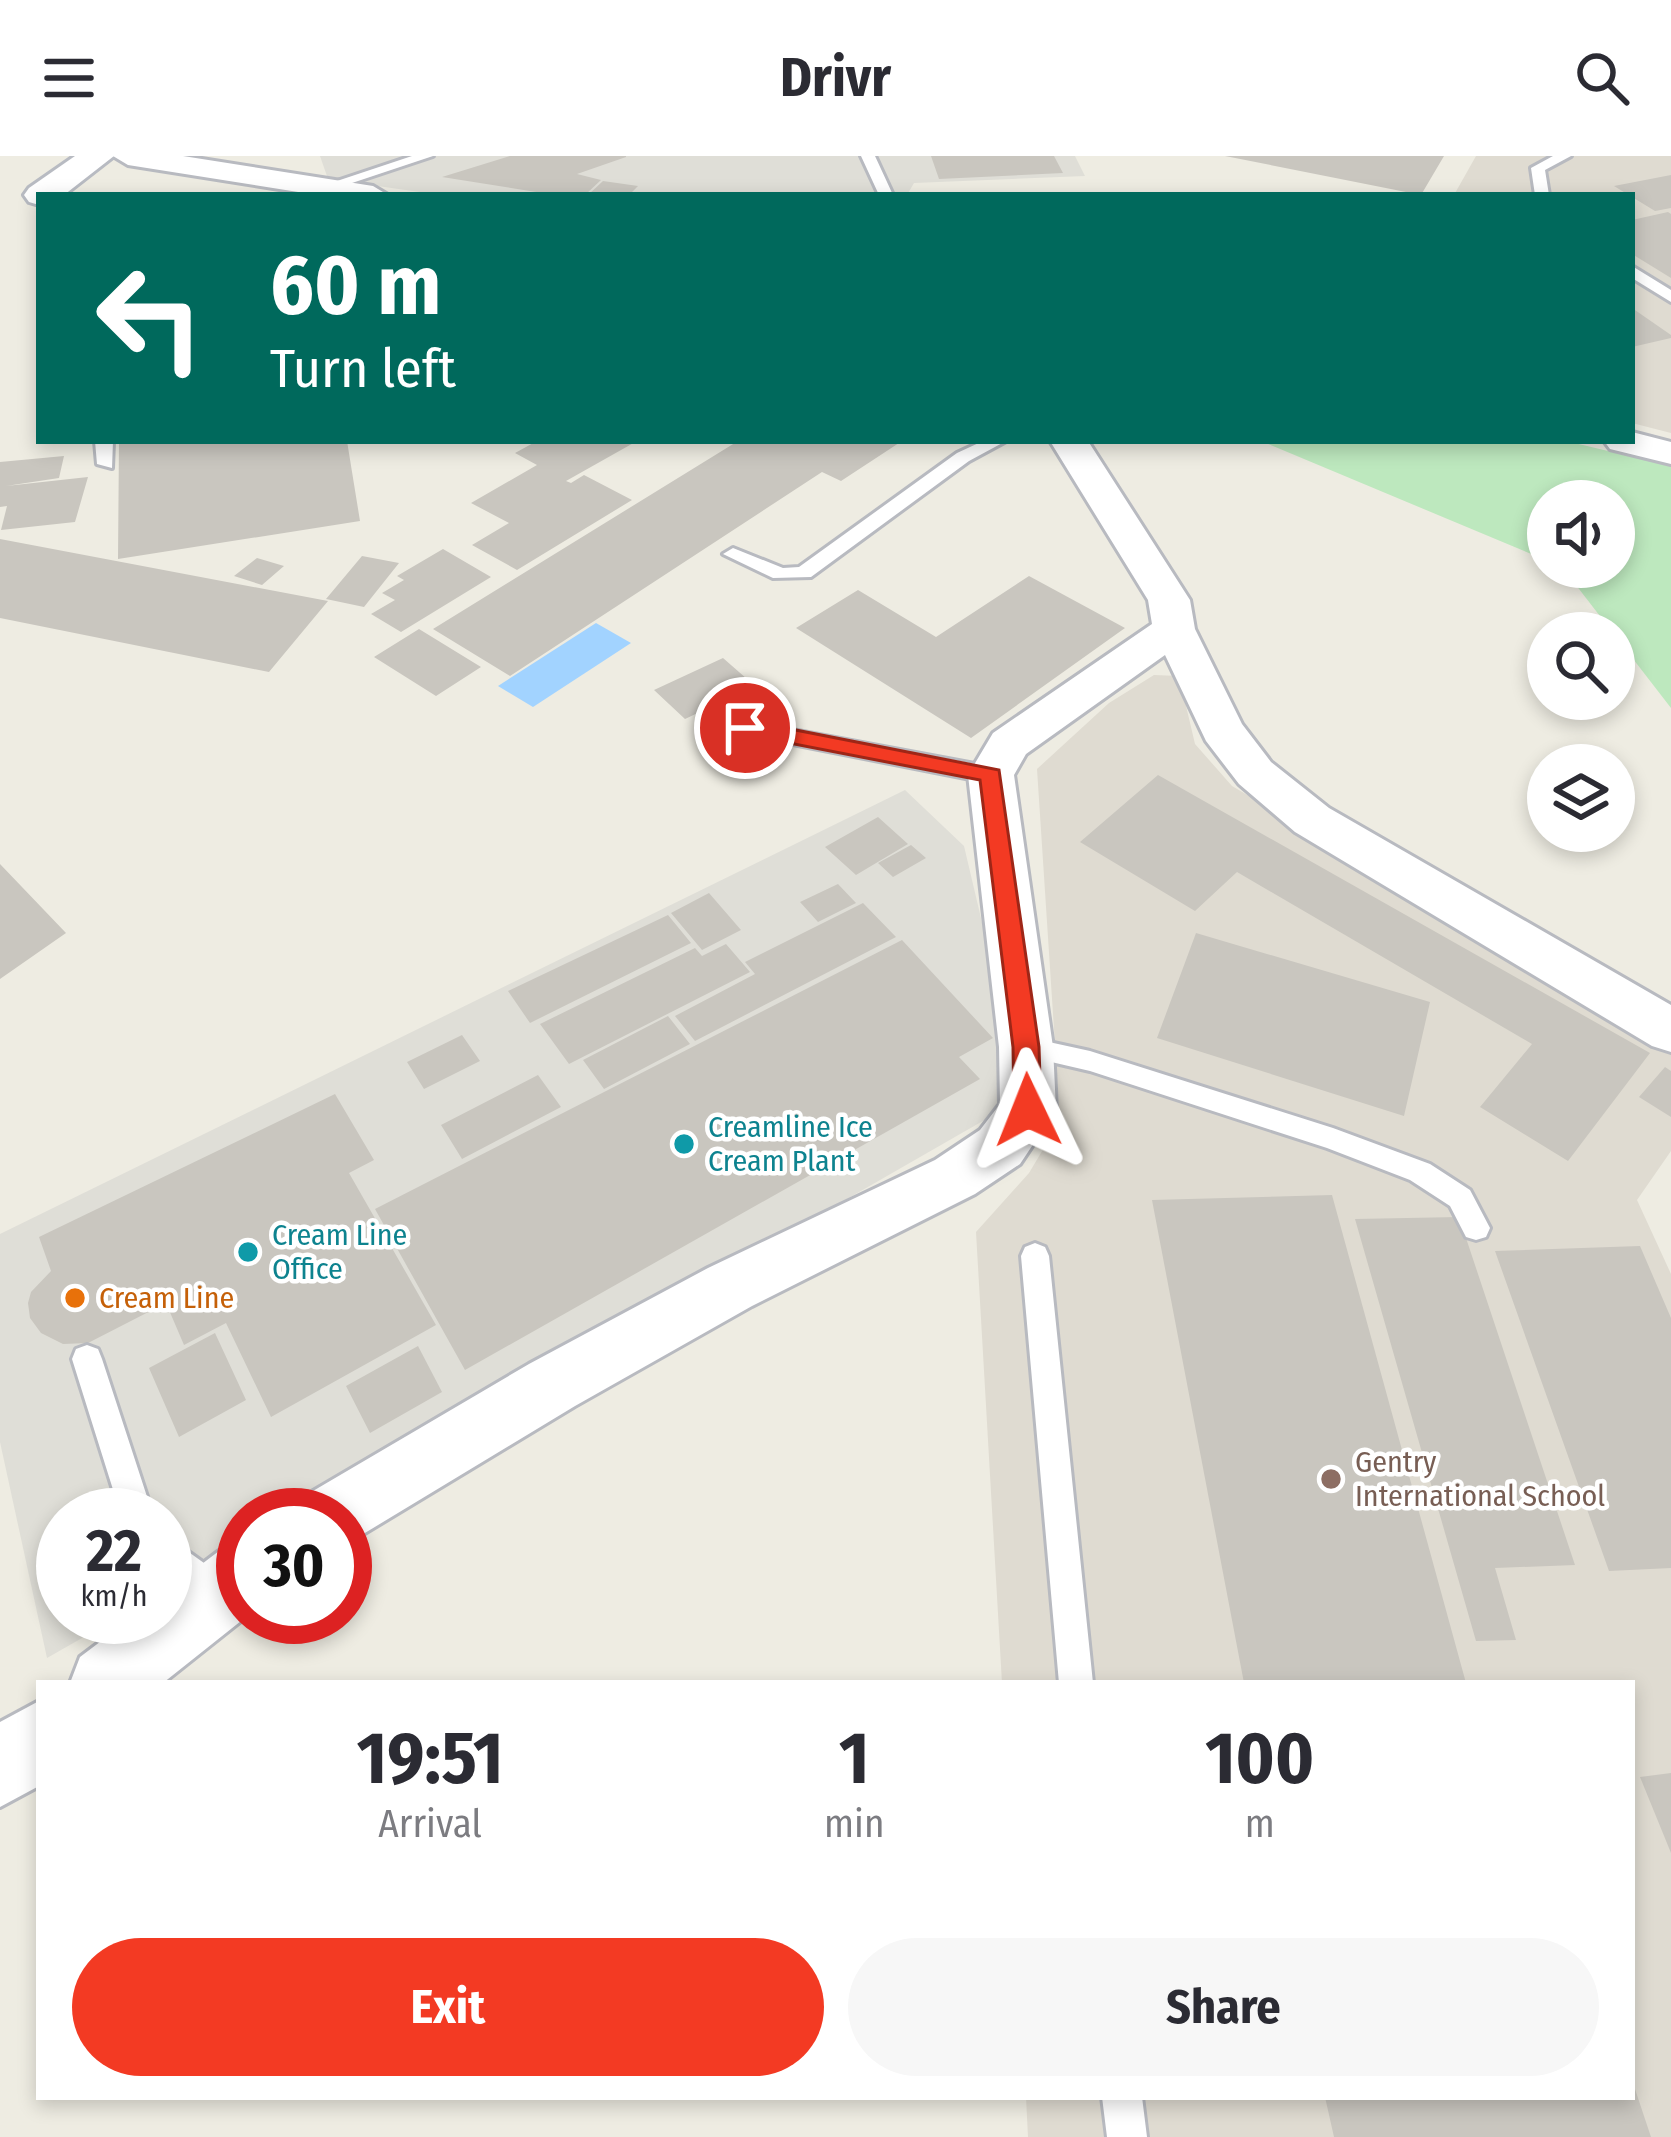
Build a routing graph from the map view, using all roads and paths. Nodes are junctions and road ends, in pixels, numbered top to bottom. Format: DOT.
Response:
graph roads {
  1 [pos="97,156"];
  2 [pos="128,156"];
  3 [pos="426,156"];
  4 [pos="868,156"];
  5 [pos="1564,156"];
  6 [pos="333,191"];
  7 [pos="45,192"];
  8 [pos="885,192"];
  9 [pos="1542,192"];
  10 [pos="1635,273"];
  11 [pos="1671,297"];
  12 [pos="104,444"];
  13 [pos="991,444"];
  14 [pos="1071,444"];
  15 [pos="1635,444"];
  16 [pos="1671,453"];
  17 [pos="106,464"];
  18 [pos="733,554"];
  19 [pos="1174,629"];
  20 [pos="745,728"];
  21 [pos="991,775"];
  22 [pos="1671,1031"];
  23 [pos="1026,1047"];
  24 [pos="1476,1228"];
  25 [pos="1035,1256"];
  26 [pos="87,1359"];
  27 [pos="128,1488"];
  28 [pos="372,1494"];
  29 [pos="208,1573"];
  30 [pos="109,1680"];
  31 [pos="1076,1680"];
  32 [pos="36,1740"];
  33 [pos="0,1770"];
  34 [pos="1122,2100"];
  35 [pos="1127,2137"];
  1 -- 7 [label="main road"];
  2 -- 6 [label="street"];
  3 -- 6 [label="lane"];
  4 -- 8 [label="lane"];
  5 -- 9 [label="lane"];
  10 -- 11 [label="lane"];
  12 -- 17 [label="lane"];
  13 -- 18 [label="lane"];
  14 -- 19 [label="street"];
  15 -- 16 [label="street"];
  19 -- 21 [label="street"];
  19 -- 22 [label="street"];
  20 -- 21 [label="lane"];
  21 -- 23 [label="street"];
  23 -- 24 [label="lane"];
  23 -- 28 [label="street"];
  25 -- 31 [label="lane"];
  26 -- 27 [label="lane"];
  29 -- 30 [label="street"];
  32 -- 33 [label="street"];
  34 -- 35 [label="lane"];
}
